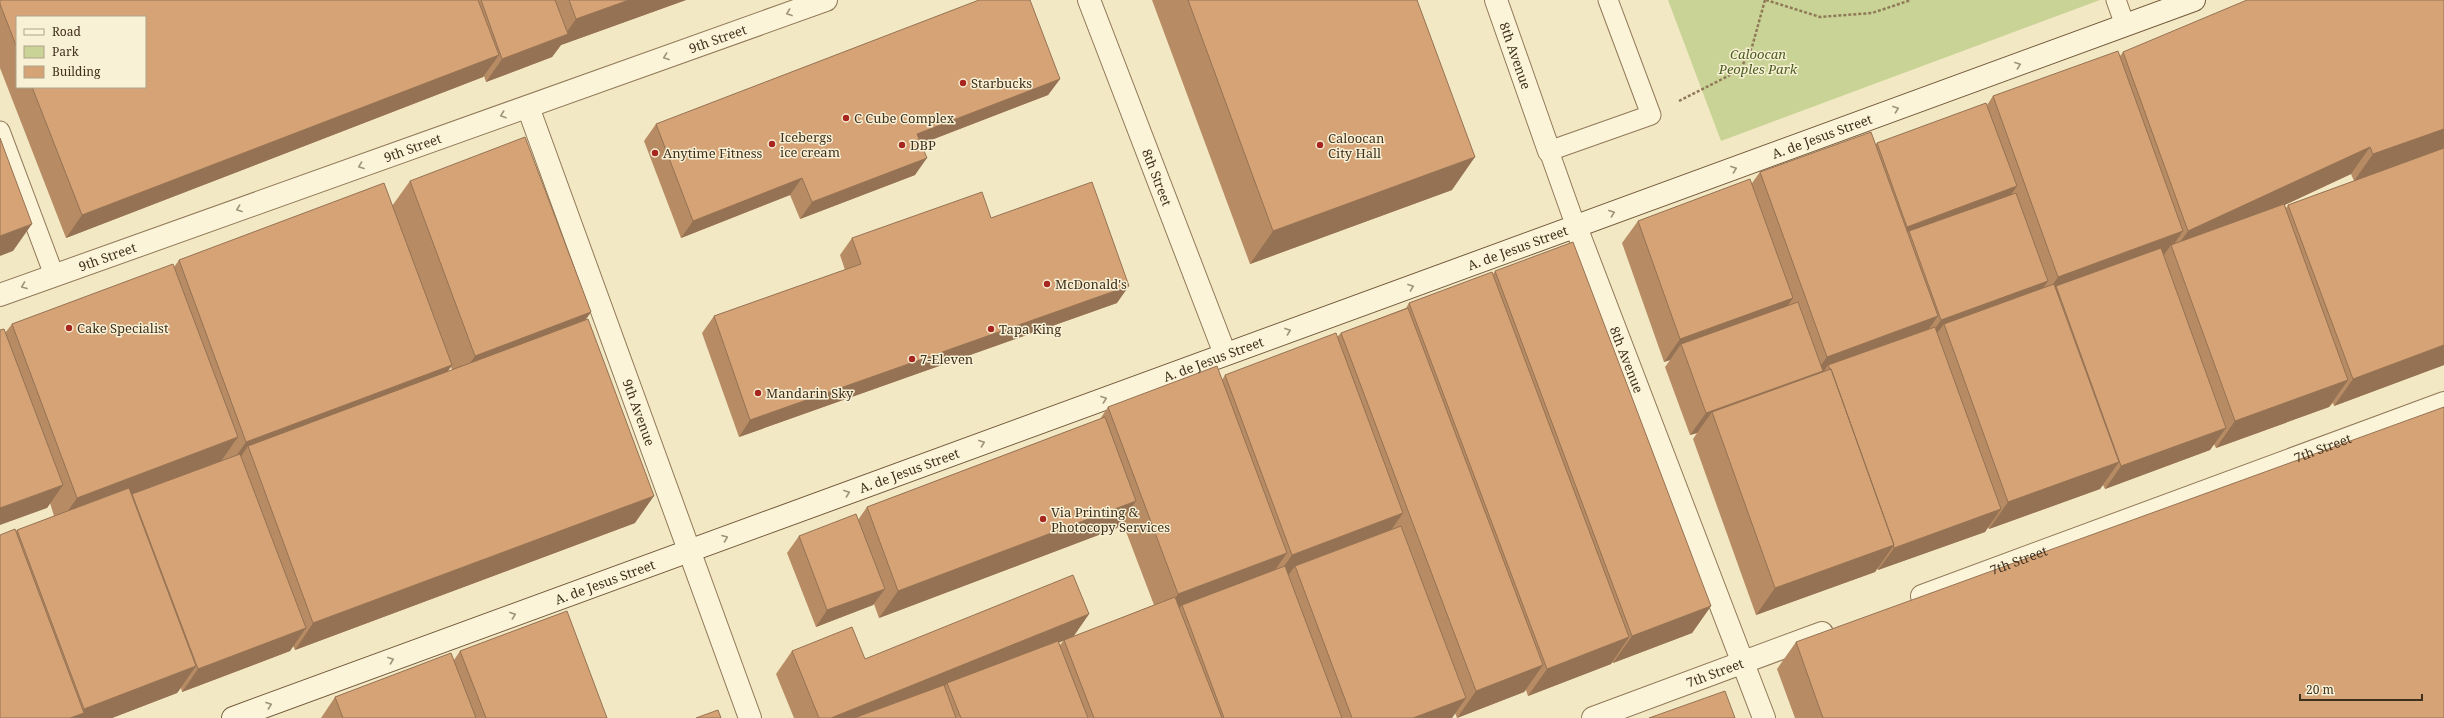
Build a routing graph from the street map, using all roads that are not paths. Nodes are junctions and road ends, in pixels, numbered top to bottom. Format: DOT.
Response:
graph roads {
  1 [pos="826,0"];
  2 [pos="1089,0"];
  3 [pos="1496,0"];
  4 [pos="1608,0"];
  5 [pos="2116,0"];
  6 [pos="2194,0"];
  7 [pos="2125,25"];
  8 [pos="528,107"];
  9 [pos="0,131"];
  10 [pos="1549,151"];
  11 [pos="1576,227"];
  12 [pos="54,275"];
  13 [pos="0,295"];
  14 [pos="1225,354"];
  15 [pos="2444,403"];
  16 [pos="688,551"];
  17 [pos="1900,604"];
  18 [pos="1840,626"];
  19 [pos="1744,662"];
  20 [pos="233,718"];
  21 [pos="750,718"];
  22 [pos="1593,718"];
  23 [pos="1764,718"];
  1 -- 8 [label="street, 9th Street, one-way"];
  2 -- 14 [label="street, 8th Street"];
  3 -- 10 [label="street, 8th Avenue"];
  4 -- 10 [label="lane"];
  5 -- 7 [label="lane"];
  6 -- 7 [label="street, A. de Jesus Street"];
  11 -- 7 [label="street, A. de Jesus Street, one-way"];
  8 -- 12 [label="street, 9th Street, one-way"];
  8 -- 16 [label="street, 9th Avenue"];
  9 -- 12 [label="lane"];
  10 -- 11 [label="lane, 8th Avenue"];
  14 -- 11 [label="street, A. de Jesus Street, one-way"];
  11 -- 19 [label="street, 8th Avenue"];
  12 -- 13 [label="street, 9th Street, one-way"];
  16 -- 14 [label="street, A. de Jesus Street, one-way"];
  15 -- 17 [label="street, 7th Street"];
  20 -- 16 [label="street, A. de Jesus Street, one-way"];
  16 -- 21 [label="street, 9th Avenue"];
  18 -- 19 [label="street, 7th Street"];
  19 -- 22 [label="street, 7th Street"];
  19 -- 23 [label="street, 8th Avenue"];
}
